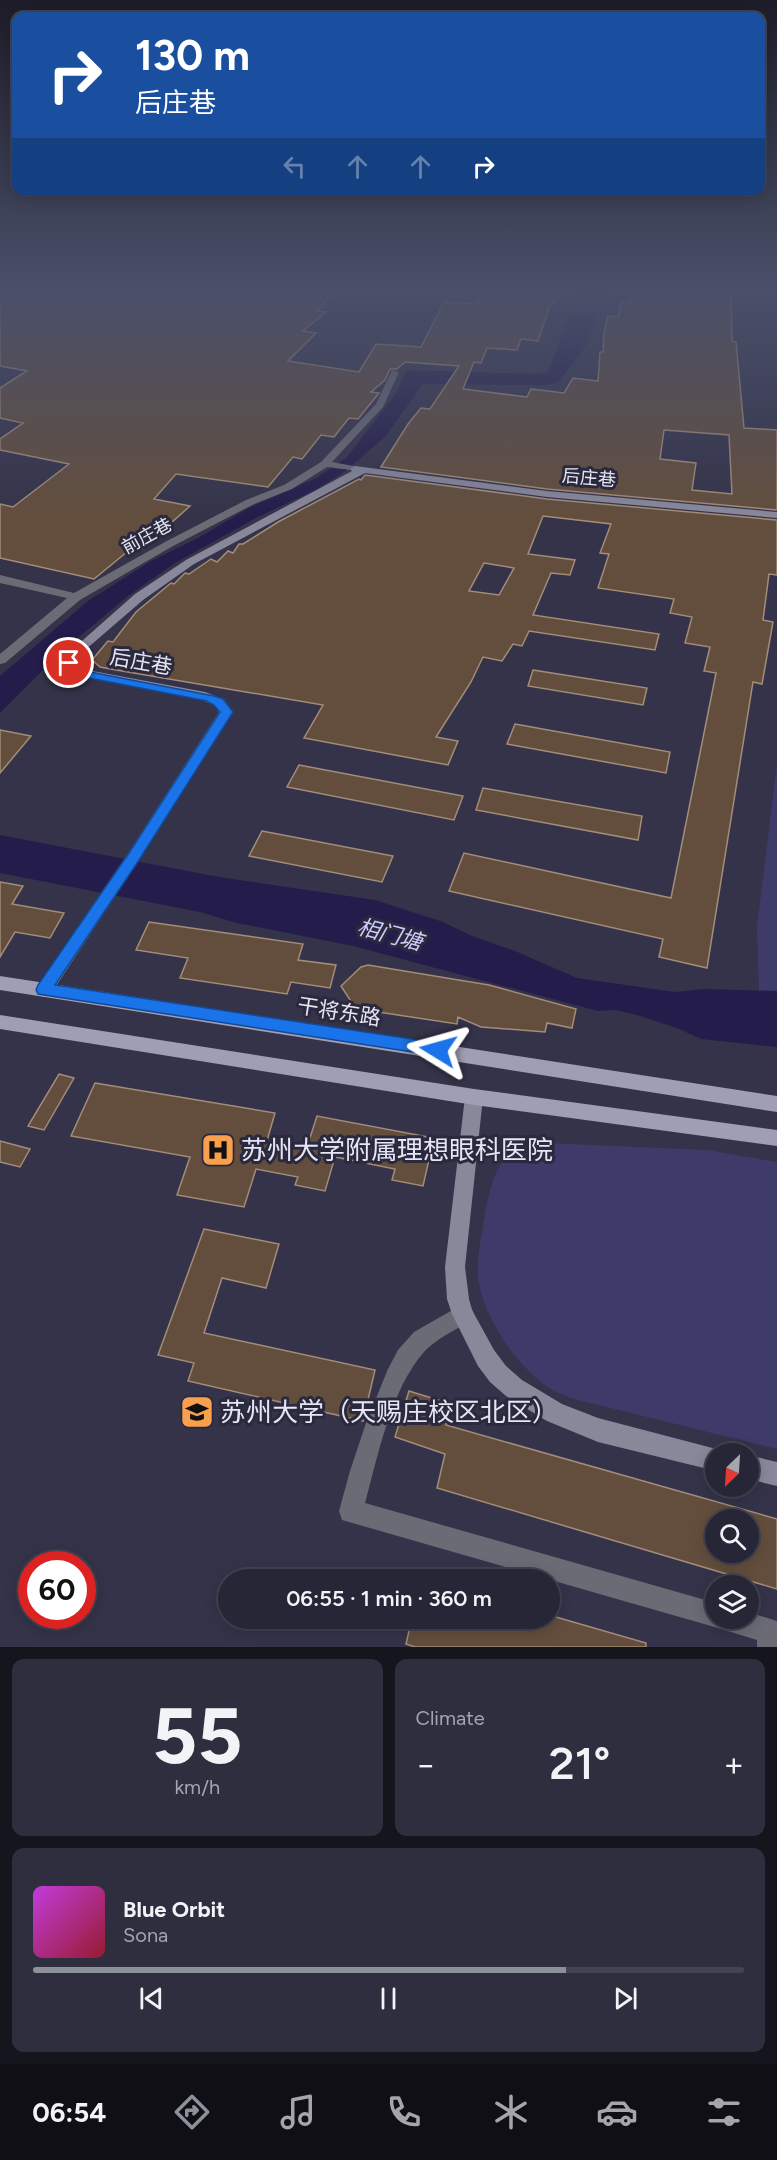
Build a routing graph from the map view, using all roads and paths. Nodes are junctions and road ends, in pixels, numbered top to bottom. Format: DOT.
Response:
graph roads {
  1 [pos="395,372"];
  2 [pos="325,464"];
  3 [pos="359,470"];
  4 [pos="777,515"];
  5 [pos="0,579"];
  6 [pos="76,597"];
  7 [pos="0,660"];
  8 [pos="0,983"];
  9 [pos="44,990"];
  10 [pos="0,1022"];
  11 [pos="474,1097"];
  12 [pos="777,1104"];
  13 [pos="777,1138"];
  14 [pos="463,1314"];
  15 [pos="705,1457"];
  16 [pos="759,1470"];
  17 [pos="777,1474"];
  18 [pos="705,1613"];
  19 [pos="759,1628"];
  20 [pos="770,1647"];
  1 -- 2 [label="street, 前庄巷"];
  2 -- 3 [label="street, 后庄巷"];
  2 -- 6 [label="street, 前庄巷"];
  3 -- 4 [label="street, 后庄巷"];
  3 -- 9 [label="street, 后庄巷"];
  5 -- 6 [label="street"];
  6 -- 7 [label="street, 前庄巷"];
  8 -- 9 [label="main road, 干将东路"];
  9 -- 12 [label="main road, 干将东路"];
  10 -- 11 [label="main road"];
  11 -- 13 [label="main road"];
  11 -- 14 [label="street"];
  14 -- 15 [label="street"];
  14 -- 18 [label="street"];
  16 -- 17 [label="street"];
  19 -- 20 [label="street"];
}
